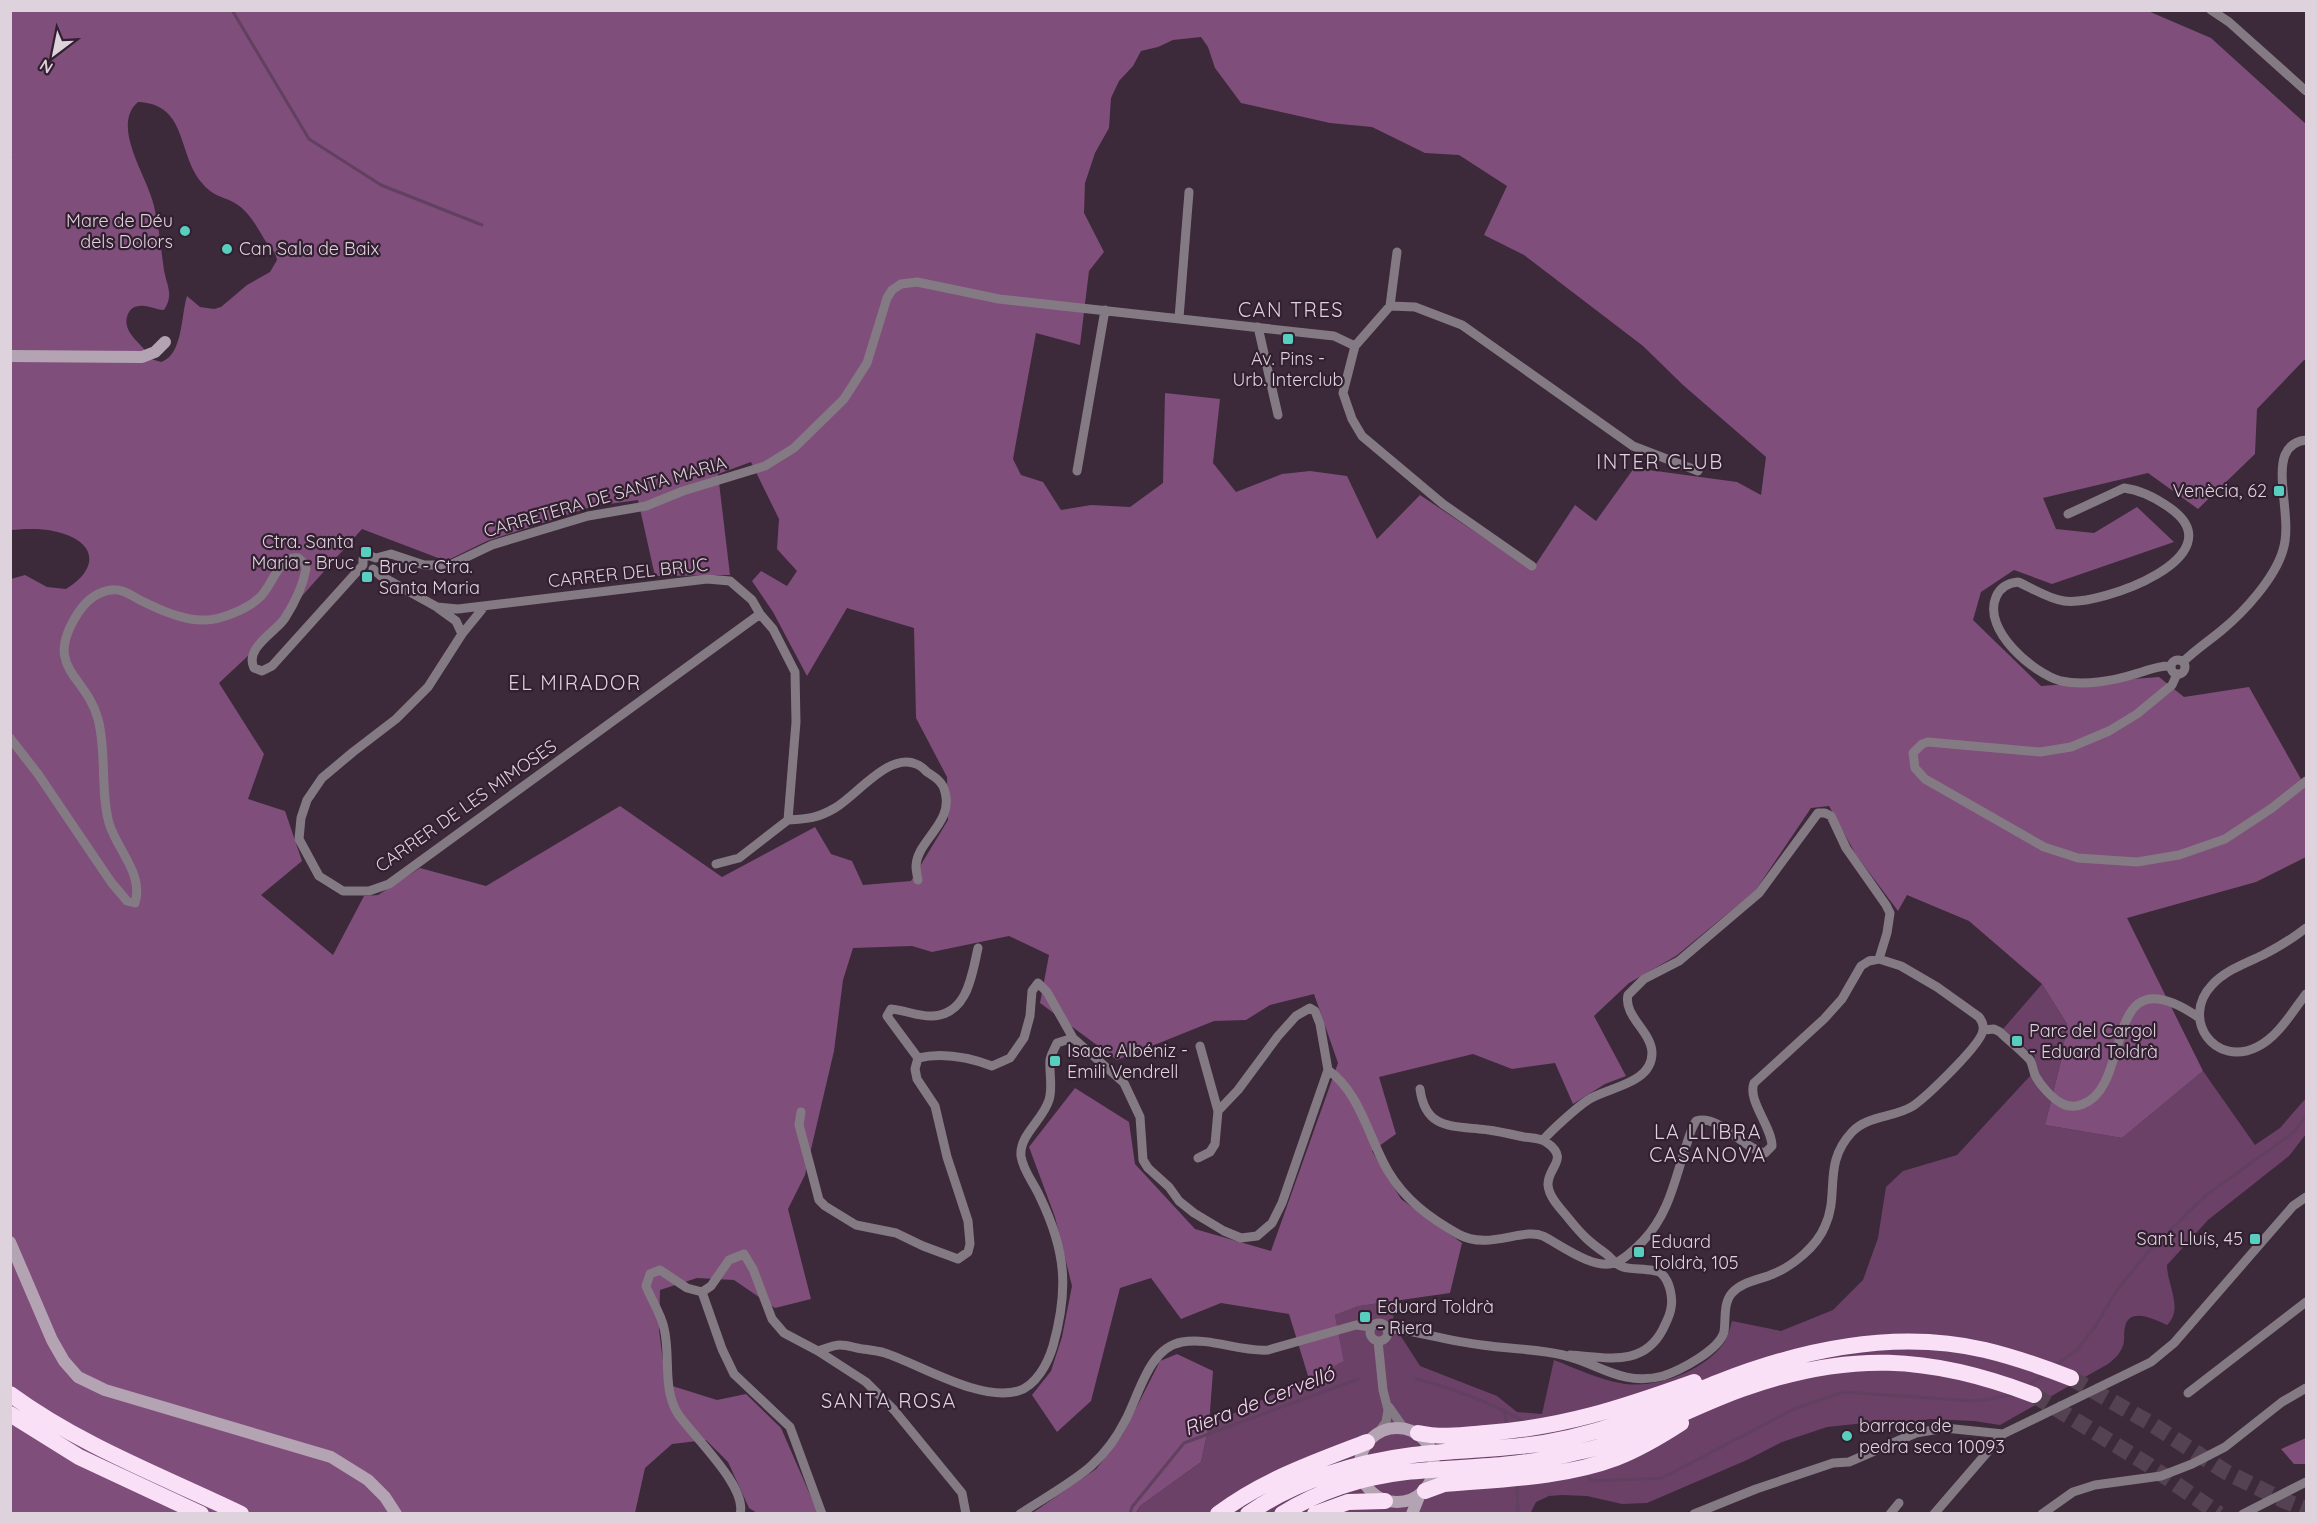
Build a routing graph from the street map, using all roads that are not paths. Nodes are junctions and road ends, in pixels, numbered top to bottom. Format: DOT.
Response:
graph roads {
  1 [pos="2211,10"];
  2 [pos="2307,91"];
  3 [pos="1189,192"];
  4 [pos="1397,252"];
  5 [pos="1390,306"];
  6 [pos="1105,310"];
  7 [pos="1179,318"];
  8 [pos="1258,327"];
  9 [pos="165,342"];
  10 [pos="1355,346"];
  11 [pos="10,356"];
  12 [pos="1278,415"];
  13 [pos="2307,440"];
  14 [pos="1077,471"];
  15 [pos="1698,471"];
  16 [pos="2068,514"];
  17 [pos="1532,566"];
  18 [pos="368,567"];
  19 [pos="437,607"];
  20 [pos="483,607"];
  21 [pos="760,614"];
  22 [pos="462,634"];
  23 [pos="2183,662"];
  24 [pos="2170,666"];
  25 [pos="2177,674"];
  26 [pos="10,738"];
  27 [pos="2307,781"];
  28 [pos="788,820"];
  29 [pos="716,864"];
  30 [pos="918,880"];
  31 [pos="2307,928"];
  32 [pos="978,948"];
  33 [pos="1879,959"];
  34 [pos="2307,994"];
  35 [pos="2198,1017"];
  36 [pos="1983,1030"];
  37 [pos="1072,1038"];
  38 [pos="1200,1046"];
  39 [pos="918,1058"];
  40 [pos="1328,1070"];
  41 [pos="1420,1089"];
  42 [pos="1218,1111"];
  43 [pos="801,1112"];
  44 [pos="1543,1140"];
  45 [pos="1198,1158"];
  46 [pos="2307,1197"];
  47 [pos="10,1242"];
  48 [pos="1614,1263"];
  49 [pos="702,1292"];
  50 [pos="2307,1302"];
  51 [pos="1371,1327"];
  52 [pos="1387,1330"];
  53 [pos="1378,1341"];
  54 [pos="819,1351"];
  55 [pos="1565,1355"];
  56 [pos="1785,1358"];
  57 [pos="2071,1378"];
  58 [pos="2307,1388"];
  59 [pos="10,1394"];
  60 [pos="2188,1394"];
  61 [pos="2034,1395"];
  62 [pos="1719,1399"];
  63 [pos="1386,1402"];
  64 [pos="10,1414"];
  65 [pos="1380,1430"];
  66 [pos="1415,1434"];
  67 [pos="2003,1434"];
  68 [pos="1365,1446"];
  69 [pos="2307,1482"];
  70 [pos="1425,1488"];
  71 [pos="1385,1501"];
  72 [pos="1899,1503"];
  73 [pos="201,1514"];
  74 [pos="241,1514"];
  75 [pos="396,1514"];
  76 [pos="740,1514"];
  77 [pos="822,1514"];
  78 [pos="966,1514"];
  79 [pos="1020,1514"];
  80 [pos="1218,1514"];
  81 [pos="1248,1514"];
  82 [pos="1281,1514"];
  83 [pos="1315,1514"];
  84 [pos="1397,1514"];
  85 [pos="1412,1514"];
  86 [pos="1694,1514"];
  87 [pos="1890,1514"];
  88 [pos="1934,1514"];
  89 [pos="2042,1514"];
  90 [pos="2243,1514"];
  1 -- 2 [label="street"];
  3 -- 7 [label="street"];
  4 -- 5 [label="street"];
  5 -- 10 [label="street"];
  5 -- 15 [label="street"];
  6 -- 7 [label="street"];
  6 -- 14 [label="street"];
  6 -- 18 [label="street, CARRETERA DE SANTA MARIA"];
  7 -- 8 [label="street"];
  8 -- 10 [label="street"];
  8 -- 12 [label="street"];
  9 -- 11 [label="street"];
  10 -- 17 [label="street"];
  13 -- 23 [label="street"];
  16 -- 24 [label="street"];
  18 -- 19 [label="street, CARRER DEL BRUC"];
  18 -- 26 [label="street"];
  19 -- 20 [label="street, CARRER DEL BRUC"];
  19 -- 22 [label="street"];
  20 -- 21 [label="street, CARRER DEL BRUC"];
  20 -- 22 [label="street, CARRER DE LES MIMOSES"];
  21 -- 22 [label="street, CARRER DE LES MIMOSES"];
  21 -- 28 [label="street, CARRER DEL BRUC"];
  23 -- 24 [label="street"];
  23 -- 25 [label="street"];
  24 -- 25 [label="street"];
  25 -- 27 [label="street"];
  28 -- 29 [label="street"];
  28 -- 30 [label="street"];
  31 -- 35 [label="street"];
  32 -- 39 [label="street"];
  33 -- 36 [label="street"];
  33 -- 44 [label="street"];
  33 -- 48 [label="street"];
  34 -- 35 [label="street"];
  35 -- 36 [label="street"];
  36 -- 55 [label="street"];
  37 -- 39 [label="street"];
  37 -- 40 [label="street"];
  37 -- 54 [label="street"];
  38 -- 42 [label="street"];
  39 -- 43 [label="street"];
  40 -- 42 [label="street"];
  40 -- 48 [label="street"];
  41 -- 44 [label="street"];
  42 -- 45 [label="street"];
  44 -- 48 [label="street"];
  46 -- 67 [label="street"];
  47 -- 75 [label="street"];
  48 -- 55 [label="street"];
  49 -- 54 [label="street"];
  49 -- 76 [label="street"];
  49 -- 77 [label="street"];
  50 -- 60 [label="street"];
  51 -- 52 [label="street"];
  51 -- 53 [label="street"];
  51 -- 79 [label="street"];
  52 -- 53 [label="street"];
  52 -- 55 [label="street"];
  53 -- 63 [label="street"];
  54 -- 78 [label="street"];
  56 -- 57 [label="highway"];
  56 -- 66 [label="highway"];
  56 -- 81 [label="highway"];
  58 -- 89 [label="street"];
  59 -- 74 [label="highway"];
  61 -- 62 [label="highway"];
  62 -- 70 [label="highway"];
  62 -- 82 [label="highway"];
  63 -- 65 [label="street"];
  63 -- 66 [label="street"];
  64 -- 73 [label="highway"];
  65 -- 66 [label="street"];
  65 -- 68 [label="street"];
  66 -- 70 [label="street"];
  67 -- 86 [label="street"];
  67 -- 88 [label="street"];
  68 -- 71 [label="street"];
  68 -- 80 [label="highway"];
  69 -- 90 [label="street"];
  70 -- 71 [label="street"];
  70 -- 85 [label="street"];
  71 -- 83 [label="highway"];
  71 -- 84 [label="street"];
  72 -- 87 [label="street"];
}
